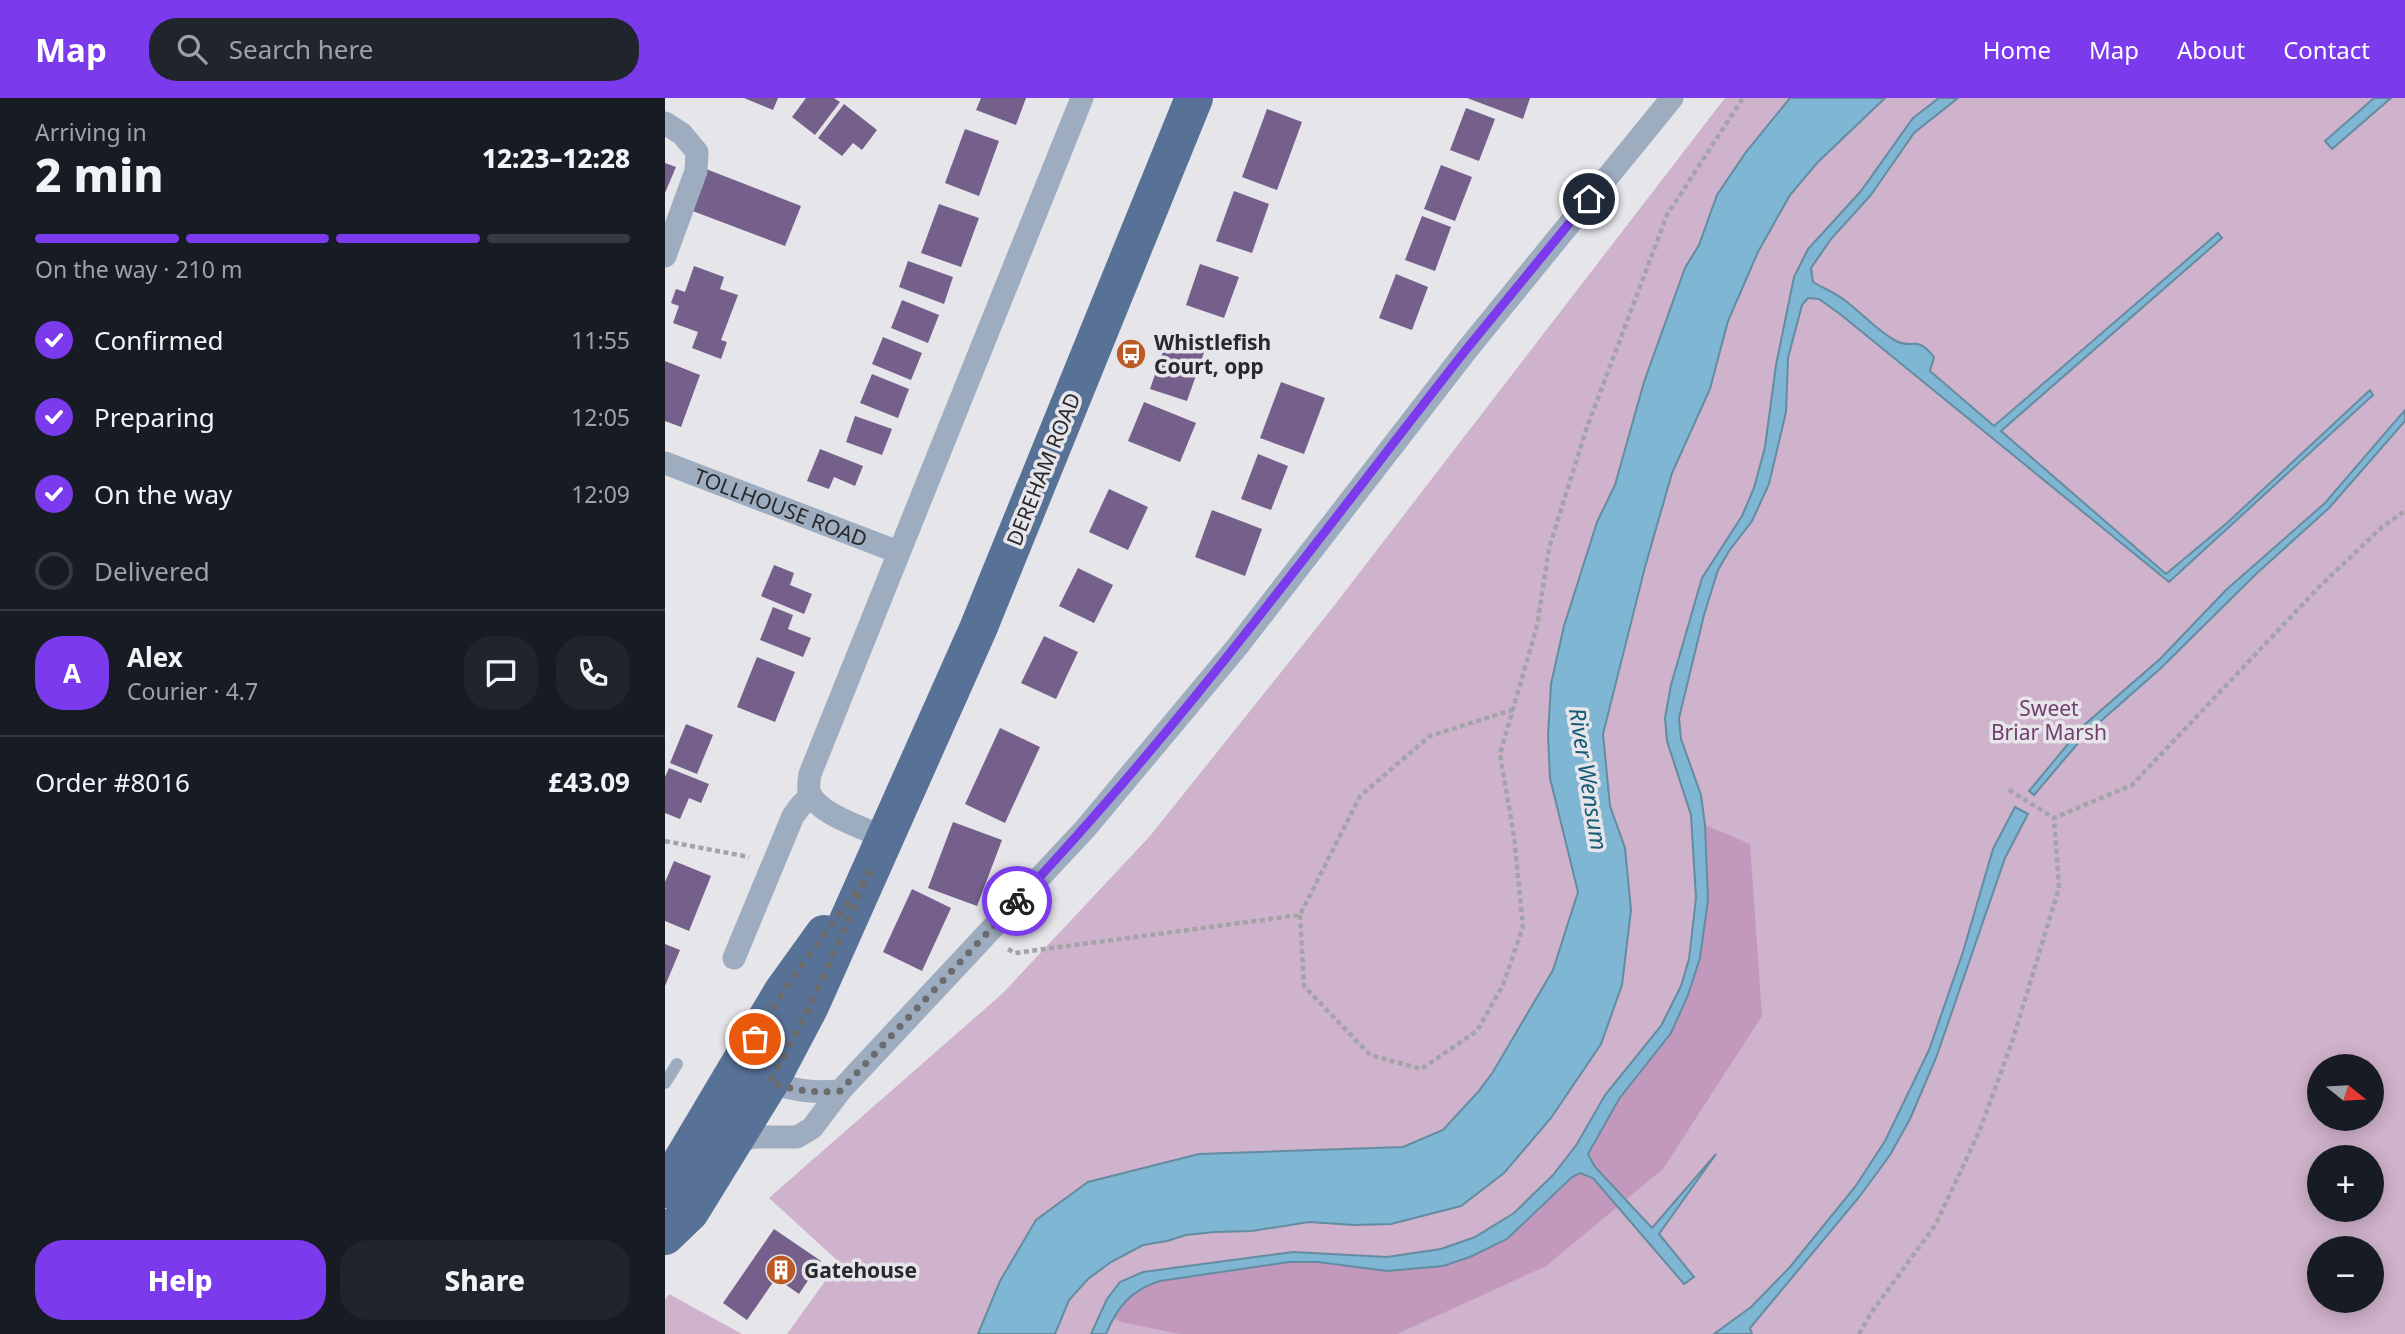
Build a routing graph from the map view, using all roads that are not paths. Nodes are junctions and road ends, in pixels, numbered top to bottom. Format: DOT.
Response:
graph roads {
  1 [pos="1082,98"];
  2 [pos="1194,98"];
  3 [pos="1672,98"];
  4 [pos="665,123"];
  5 [pos="665,256"];
  6 [pos="665,463"];
  7 [pos="898,552"];
  8 [pos="811,796"];
  9 [pos="885,838"];
  10 [pos="869,873"];
  11 [pos="734,958"];
  12 [pos="677,1064"];
  13 [pos="770,1082"];
  14 [pos="665,1083"];
  15 [pos="840,1091"];
  16 [pos="733,1142"];
  17 [pos="665,1189"];
  18 [pos="665,1236"];
  1 -- 7 [label="street"];
  2 -- 9 [label="highway, DEREHAM ROAD"];
  3 -- 15 [label="street"];
  4 -- 5 [label="street"];
  6 -- 7 [label="street, TOLLHOUSE ROAD"];
  7 -- 8 [label="street"];
  8 -- 9 [label="street"];
  8 -- 11 [label="street"];
  9 -- 10 [label="highway, DEREHAM ROAD"];
  10 -- 13 [label="highway, DEREHAM ROAD"];
  10 -- 17 [label="highway, DEREHAM ROAD"];
  12 -- 14 [label="lane"];
  13 -- 15 [label="street"];
  13 -- 16 [label="highway, DEREHAM ROAD"];
  15 -- 16 [label="street"];
  16 -- 18 [label="highway, DEREHAM ROAD"];
}
